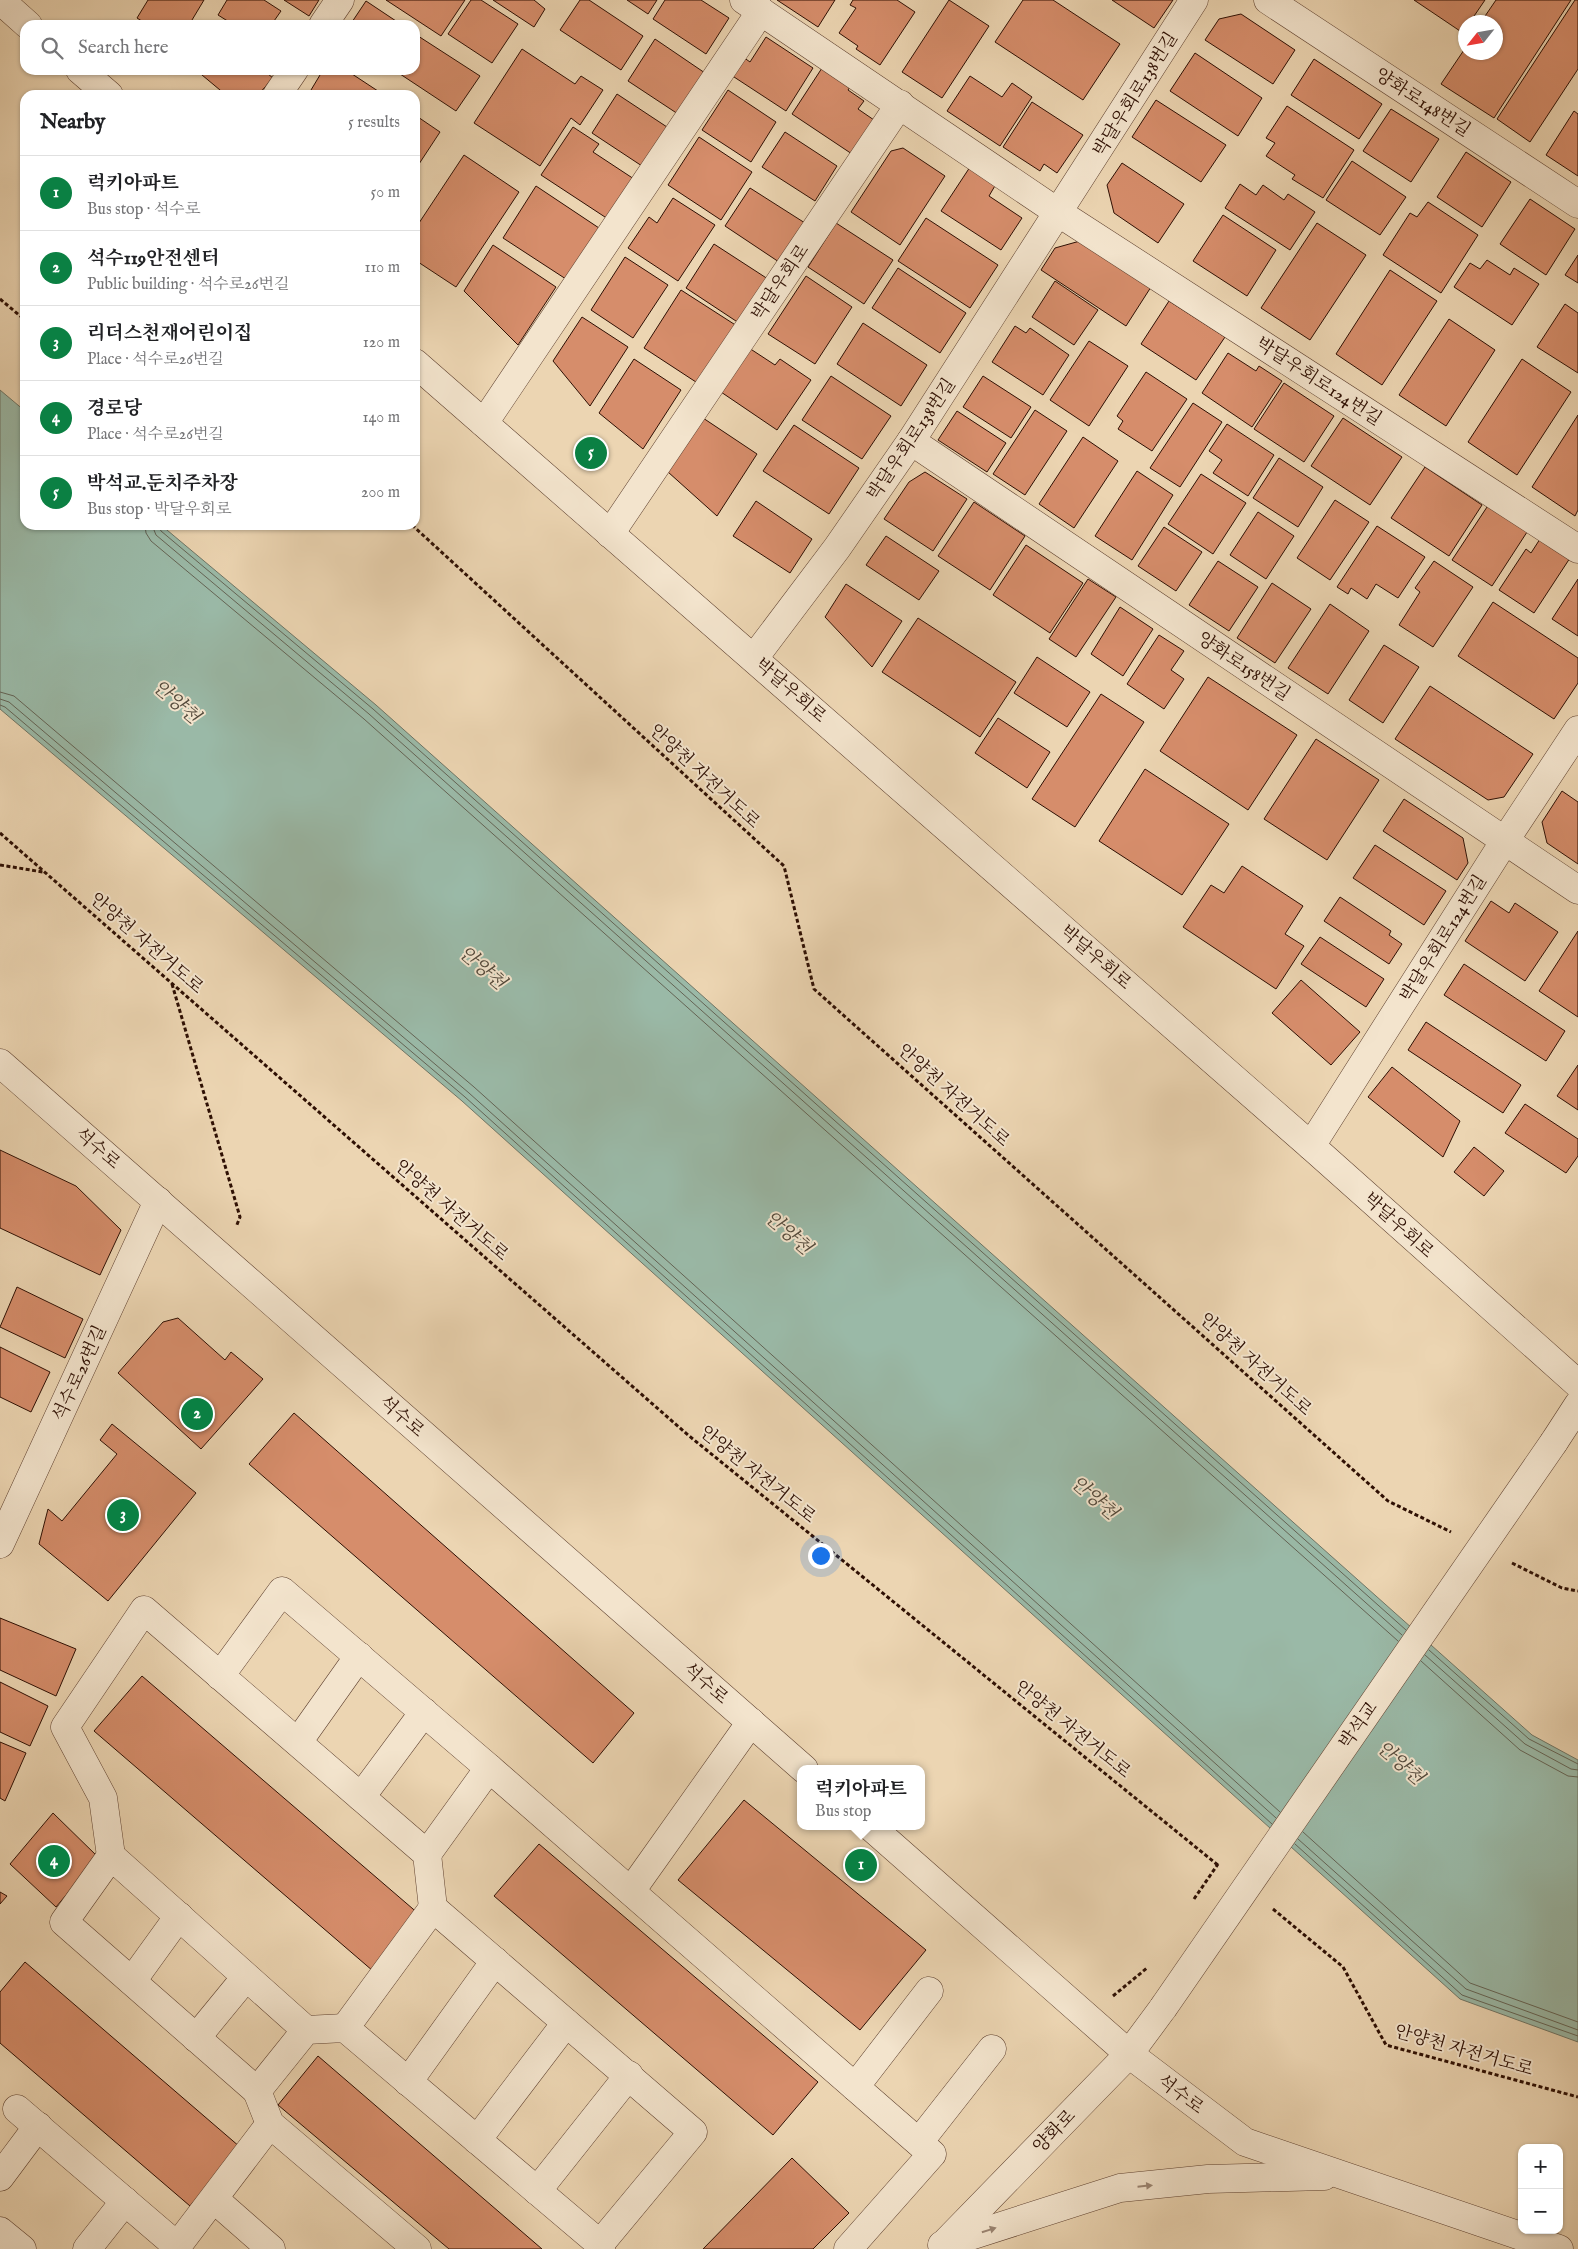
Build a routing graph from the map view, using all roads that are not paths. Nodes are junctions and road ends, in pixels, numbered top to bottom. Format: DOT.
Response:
graph roads {
  1 [pos="340,0"];
  2 [pos="1194,0"];
  3 [pos="1268,0"];
  4 [pos="752,6"];
  5 [pos="326,20"];
  6 [pos="86,75"];
  7 [pos="291,75"];
  8 [pos="103,90"];
  9 [pos="280,90"];
  10 [pos="900,104"];
  11 [pos="1578,204"];
  12 [pos="1059,213"];
  13 [pos="420,367"];
  14 [pos="484,424"];
  15 [pos="911,441"];
  16 [pos="610,534"];
  17 [pos="1578,549"];
  18 [pos="754,658"];
  19 [pos="1578,730"];
  20 [pos="1504,842"];
  21 [pos="1578,890"];
  22 [pos="0,1063"];
  23 [pos="1311,1146"];
  24 [pos="158,1201"];
  25 [pos="1578,1384"];
  26 [pos="1578,1405"];
  27 [pos="8,1507"];
  28 [pos="0,1544"];
  29 [pos="358,1656"];
  30 [pos="220,1676"];
  31 [pos="424,1712"];
  32 [pos="751,1722"];
  33 [pos="298,1742"];
  34 [pos="799,1765"];
  35 [pos="489,1768"];
  36 [pos="361,1797"];
  37 [pos="875,1830"];
  38 [pos="427,1854"];
  39 [pos="111,1856"];
  40 [pos="631,1891"];
  41 [pos="433,1908"];
  42 [pos="178,1916"];
  43 [pos="494,1961"];
  44 [pos="246,1977"];
  45 [pos="132,1981"];
  46 [pos="929,1991"];
  47 [pos="1163,2008"];
  48 [pos="566,2023"];
  49 [pos="344,2028"];
  50 [pos="306,2030"];
  51 [pos="196,2038"];
  52 [pos="992,2049"];
  53 [pos="1129,2054"];
  54 [pos="629,2075"];
  55 [pos="408,2082"];
  56 [pos="855,2087"];
  57 [pos="257,2091"];
  58 [pos="16,2109"];
  59 [pos="270,2124"];
  60 [pos="38,2126"];
  61 [pos="477,2140"];
  62 [pos="919,2142"];
  63 [pos="1341,2176"];
  64 [pos="0,2177"];
  65 [pos="537,2190"];
  66 [pos="214,2198"];
  67 [pos="125,2201"];
  68 [pos="0,2230"];
  69 [pos="600,2246"];
  70 [pos="940,2247"];
  71 [pos="176,2248"];
  72 [pos="22,2249"];
  73 [pos="87,2249"];
  74 [pos="271,2249"];
  75 [pos="417,2249"];
  76 [pos="848,2249"];
  77 [pos="1559,2249"];
  1 -- 5 [label="street"];
  2 -- 12 [label="street, 박달우회로138번길"];
  3 -- 11 [label="street, 양화로148번길"];
  4 -- 10 [label="street"];
  4 -- 14 [label="street"];
  6 -- 8 [label="street"];
  7 -- 9 [label="street"];
  10 -- 12 [label="street"];
  10 -- 16 [label="street, 박달우회로"];
  12 -- 15 [label="street, 박달우회로138번길"];
  12 -- 17 [label="street, 박달우회로124번길"];
  13 -- 14 [label="street, 박달우회로"];
  14 -- 16 [label="street, 박달우회로"];
  15 -- 18 [label="street, 박달우회로138번길"];
  15 -- 20 [label="street, 양화로158번길"];
  16 -- 18 [label="street, 박달우회로"];
  18 -- 23 [label="street, 박달우회로"];
  19 -- 20 [label="street, 박달우회로124번길"];
  20 -- 21 [label="street, 양화로158번길"];
  20 -- 23 [label="street, 박달우회로124번길"];
  22 -- 24 [label="street, 석수로"];
  23 -- 25 [label="street, 박달우회로"];
  24 -- 27 [label="street, 석수로26번길"];
  24 -- 32 [label="street, 석수로"];
  26 -- 47 [label="street, 박석교, bridge"];
  27 -- 28 [label="street, 석수로26번길"];
  29 -- 30 [label="street"];
  29 -- 31 [label="street"];
  29 -- 33 [label="street"];
  30 -- 33 [label="street"];
  30 -- 39 [label="street"];
  31 -- 35 [label="street"];
  31 -- 36 [label="street"];
  32 -- 34 [label="street, 석수로"];
  32 -- 40 [label="street"];
  33 -- 36 [label="street"];
  35 -- 38 [label="street"];
  35 -- 40 [label="street"];
  36 -- 38 [label="street"];
  37 -- 53 [label="street, 석수로"];
  38 -- 41 [label="street"];
  39 -- 42 [label="street"];
  39 -- 45 [label="street"];
  40 -- 56 [label="street"];
  41 -- 43 [label="street"];
  41 -- 49 [label="street"];
  42 -- 44 [label="street"];
  42 -- 45 [label="street"];
  43 -- 48 [label="street"];
  43 -- 55 [label="street"];
  44 -- 50 [label="street"];
  44 -- 51 [label="street"];
  45 -- 51 [label="street"];
  46 -- 56 [label="street"];
  47 -- 53 [label="street, 양화로"];
  48 -- 54 [label="street"];
  48 -- 61 [label="street"];
  49 -- 50 [label="street"];
  49 -- 55 [label="street"];
  50 -- 57 [label="street"];
  51 -- 57 [label="street"];
  52 -- 62 [label="street"];
  53 -- 63 [label="street, 석수로"];
  53 -- 70 [label="street, 양화로"];
  54 -- 65 [label="street"];
  54 -- 69 [label="street"];
  55 -- 61 [label="street"];
  56 -- 62 [label="street"];
  57 -- 59 [label="street"];
  58 -- 60 [label="street"];
  59 -- 66 [label="street"];
  59 -- 75 [label="street"];
  60 -- 64 [label="street"];
  60 -- 67 [label="street"];
  61 -- 65 [label="street"];
  62 -- 76 [label="street"];
  70 -- 63 [label="street, one-way"];
  63 -- 77 [label="street, 석수로"];
  65 -- 69 [label="street"];
  66 -- 71 [label="street"];
  66 -- 74 [label="street"];
  67 -- 71 [label="street"];
  67 -- 73 [label="street"];
  68 -- 72 [label="street"];
}
